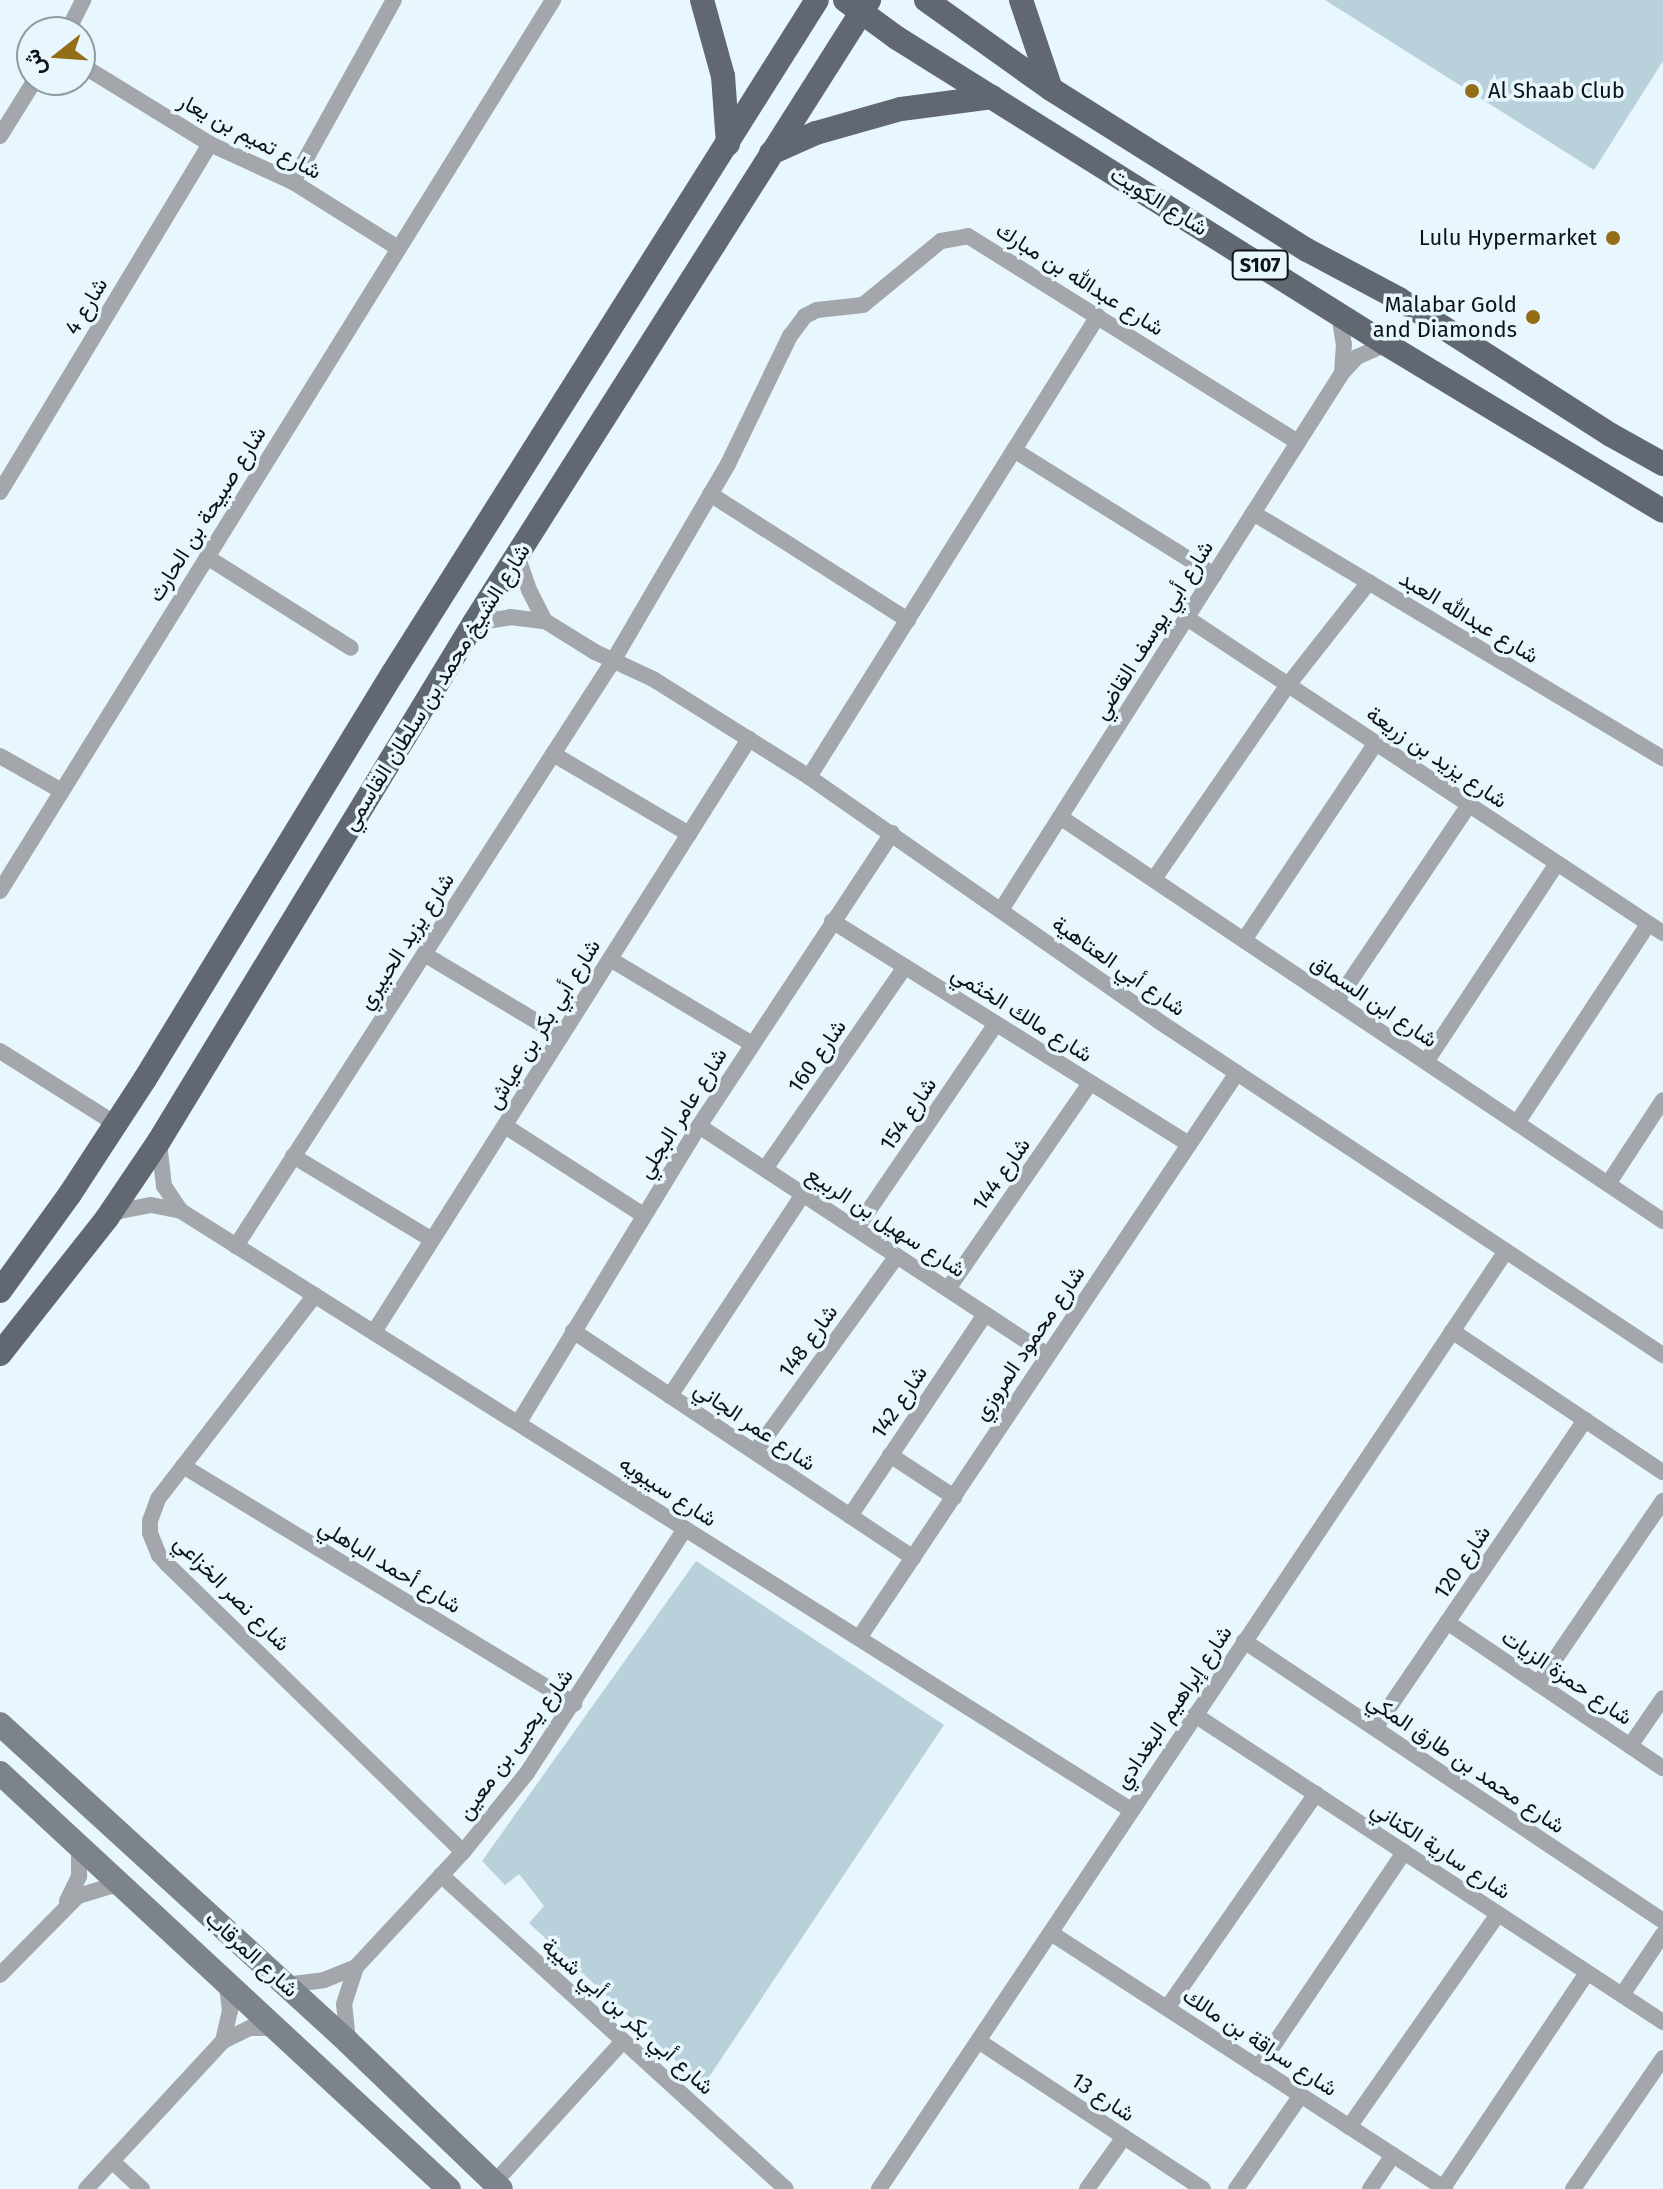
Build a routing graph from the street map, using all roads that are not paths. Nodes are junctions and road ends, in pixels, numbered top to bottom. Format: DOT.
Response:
graph roads {
  1 [pos="394,0"];
  2 [pos="553,0"];
  3 [pos="702,0"];
  4 [pos="817,0"];
  5 [pos="926,0"];
  6 [pos="1021,0"];
  7 [pos="859,4"];
  8 [pos="96,74"];
  9 [pos="1051,89"];
  10 [pos="25,96"];
  11 [pos="992,97"];
  12 [pos="0,136"];
  13 [pos="210,144"];
  14 [pos="728,144"];
  15 [pos="769,154"];
  16 [pos="293,182"];
  17 [pos="398,248"];
  18 [pos="1339,314"];
  19 [pos="1098,316"];
  20 [pos="1386,344"];
  21 [pos="1342,373"];
  22 [pos="1298,442"];
  23 [pos="1663,445"];
  24 [pos="1631,448"];
  25 [pos="1014,450"];
  26 [pos="1663,464"];
  27 [pos="0,492"];
  28 [pos="710,494"];
  29 [pos="1663,511"];
  30 [pos="1253,513"];
  31 [pos="517,555"];
  32 [pos="207,557"];
  33 [pos="1214,575"];
  34 [pos="1369,582"];
  35 [pos="1187,618"];
  36 [pos="908,620"];
  37 [pos="545,621"];
  38 [pos="474,623"];
  39 [pos="351,648"];
  40 [pos="613,661"];
  41 [pos="1288,685"];
  42 [pos="749,739"];
  43 [pos="1376,743"];
  44 [pos="553,754"];
  45 [pos="0,756"];
  46 [pos="1663,758"];
  47 [pos="809,777"];
  48 [pos="60,790"];
  49 [pos="1469,805"];
  50 [pos="1060,817"];
  51 [pos="892,833"];
  52 [pos="689,834"];
  53 [pos="1557,863"];
  54 [pos="1154,879"];
  55 [pos="0,891"];
  56 [pos="1001,910"];
  57 [pos="832,921"];
  58 [pos="1648,924"];
  59 [pos="1663,933"];
  60 [pos="1244,940"];
  61 [pos="424,954"];
  62 [pos="610,959"];
  63 [pos="905,967"];
  64 [pos="1336,1002"];
  65 [pos="996,1024"];
  66 [pos="561,1036"];
  67 [pos="752,1044"];
  68 [pos="0,1051"];
  69 [pos="1426,1062"];
  70 [pos="1237,1073"];
  71 [pos="1090,1083"];
  72 [pos="1663,1100"];
  73 [pos="1517,1123"];
  74 [pos="116,1124"];
  75 [pos="505,1126"];
  76 [pos="699,1126"];
  77 [pos="159,1141"];
  78 [pos="1189,1144"];
  79 [pos="293,1156"];
  80 [pos="765,1169"];
  81 [pos="1608,1184"];
  82 [pos="803,1194"];
  83 [pos="181,1211"];
  84 [pos="643,1215"];
  85 [pos="107,1218"];
  86 [pos="1663,1221"];
  87 [pos="856,1229"];
  88 [pos="432,1240"];
  89 [pos="236,1246"];
  90 [pos="1506,1251"];
  91 [pos="897,1256"];
  92 [pos="948,1289"];
  93 [pos="0,1291"];
  94 [pos="315,1295"];
  95 [pos="985,1314"];
  96 [pos="573,1331"];
  97 [pos="1452,1331"];
  98 [pos="374,1332"];
  99 [pos="0,1354"];
  100 [pos="1048,1355"];
  101 [pos="1663,1355"];
  102 [pos="670,1396"];
  103 [pos="1585,1420"];
  104 [pos="519,1422"];
  105 [pos="755,1452"];
  106 [pos="890,1455"];
  107 [pos="183,1466"];
  108 [pos="1663,1472"];
  109 [pos="954,1497"];
  110 [pos="1663,1501"];
  111 [pos="850,1516"];
  112 [pos="685,1529"];
  113 [pos="913,1558"];
  114 [pos="1447,1622"];
  115 [pos="859,1638"];
  116 [pos="1244,1641"];
  117 [pos="1538,1684"];
  118 [pos="1663,1698"];
  119 [pos="574,1704"];
  120 [pos="1195,1715"];
  121 [pos="0,1724"];
  122 [pos="1375,1728"];
  123 [pos="1630,1746"];
  124 [pos="1663,1768"];
  125 [pos="0,1773"];
  126 [pos="1316,1794"];
  127 [pos="1131,1810"];
  128 [pos="79,1845"];
  129 [pos="463,1852"];
  130 [pos="1404,1852"];
  131 [pos="441,1875"];
  132 [pos="126,1888"];
  133 [pos="64,1906"];
  134 [pos="1498,1914"];
  135 [pos="1663,1921"];
  136 [pos="1051,1933"];
  137 [pos="1663,1934"];
  138 [pos="356,1967"];
  139 [pos="1587,1973"];
  140 [pos="0,1975"];
  141 [pos="226,1979"];
  142 [pos="285,1985"];
  143 [pos="1622,1995"];
  144 [pos="1167,2008"];
  145 [pos="1663,2022"];
  146 [pos="280,2028"];
  147 [pos="223,2041"];
  148 [pos="623,2041"];
  149 [pos="348,2042"];
  150 [pos="980,2042"];
  151 [pos="1663,2058"];
  152 [pos="1258,2068"];
  153 [pos="1301,2095"];
  154 [pos="1349,2127"];
  155 [pos="1124,2137"];
  156 [pos="1393,2155"];
  157 [pos="112,2161"];
  158 [pos="497,2186"];
  159 [pos="86,2189"];
  160 [pos="142,2189"];
  161 [pos="449,2189"];
  162 [pos="786,2189"];
  163 [pos="879,2189"];
  164 [pos="1087,2189"];
  165 [pos="1203,2189"];
  166 [pos="1236,2189"];
  167 [pos="1370,2189"];
  168 [pos="1444,2189"];
  169 [pos="1573,2189"];
  1 -- 16 [label="street"];
  2 -- 17 [label="street, شارع صبيحة بن الحارث"];
  3 -- 14 [label="main road"];
  4 -- 14 [label="main road, شارع الشيخ محمد بن سلطان القاسمي"];
  5 -- 9 [label="main road, شارع الكويت / S107"];
  6 -- 9 [label="main road"];
  7 -- 11 [label="main road, شارع الكويت / S107"];
  7 -- 15 [label="main road, شارع الشيخ محمد بن سلطان القاسمي"];
  8 -- 13 [label="street, شارع تميم بن يعار"];
  9 -- 24 [label="main road, شارع الكويت / S107"];
  10 -- 12 [label="street"];
  11 -- 15 [label="main road"];
  11 -- 18 [label="main road, شارع الكويت / S107"];
  13 -- 16 [label="street, شارع تميم بن يعار"];
  13 -- 27 [label="street, شارع 4"];
  14 -- 74 [label="main road, شارع الشيخ محمد بن سلطان القاسمي"];
  15 -- 31 [label="main road, شارع الشيخ محمد بن سلطان القاسمي"];
  16 -- 17 [label="street, شارع تميم بن يعار"];
  17 -- 32 [label="street, شارع صبيحة بن الحارث"];
  18 -- 20 [label="main road, شارع الكويت / S107"];
  18 -- 21 [label="street"];
  19 -- 22 [label="street, شارع عبدالله بن مبارك"];
  19 -- 25 [label="street"];
  19 -- 28 [label="street, شارع عبدالله بن مبارك"];
  20 -- 21 [label="street, شارع أبي يوسف القاضي"];
  20 -- 29 [label="main road, شارع الكويت / S107"];
  21 -- 22 [label="street, شارع أبي يوسف القاضي"];
  22 -- 30 [label="street, شارع أبي يوسف القاضي"];
  23 -- 24 [label="street"];
  24 -- 26 [label="main road, شارع الكويت / S107"];
  25 -- 33 [label="street"];
  25 -- 36 [label="street"];
  28 -- 36 [label="street"];
  28 -- 40 [label="street, شارع عبدالله بن مبارك"];
  30 -- 33 [label="street, شارع أبي يوسف القاضي"];
  30 -- 34 [label="street, شارع عبدالله العبد"];
  31 -- 37 [label="street"];
  31 -- 38 [label="main road, شارع الشيخ محمد بن سلطان القاسمي"];
  32 -- 39 [label="street"];
  32 -- 48 [label="street, شارع صبيحة بن الحارث"];
  33 -- 35 [label="street, شارع أبي يوسف القاضي"];
  34 -- 41 [label="street"];
  34 -- 46 [label="street, شارع عبدالله العبد"];
  35 -- 41 [label="street, شارع يزيد بن زريعة"];
  35 -- 50 [label="street, شارع أبي يوسف القاضي"];
  36 -- 47 [label="street"];
  37 -- 38 [label="street, شارع أبي العتاهية"];
  37 -- 40 [label="street, شارع أبي العتاهية"];
  38 -- 77 [label="main road, شارع الشيخ محمد بن سلطان القاسمي"];
  40 -- 42 [label="street, شارع أبي العتاهية"];
  40 -- 44 [label="street, شارع يزيد الحبيري"];
  41 -- 43 [label="street, شارع يزيد بن زريعة"];
  41 -- 54 [label="street"];
  42 -- 47 [label="street, شارع أبي العتاهية"];
  42 -- 52 [label="street, شارع أبي بكر بن عياش"];
  43 -- 49 [label="street, شارع يزيد بن زريعة"];
  43 -- 60 [label="street"];
  44 -- 52 [label="street"];
  44 -- 61 [label="street, شارع يزيد الحبيري"];
  45 -- 48 [label="street"];
  47 -- 51 [label="street, شارع أبي العتاهية"];
  48 -- 55 [label="street, شارع صبيحة بن الحارث"];
  49 -- 53 [label="street, شارع يزيد بن زريعة"];
  49 -- 64 [label="street"];
  50 -- 54 [label="street, شارع ابن السماق"];
  50 -- 56 [label="street, شارع أبي يوسف القاضي"];
  51 -- 56 [label="street, شارع أبي العتاهية"];
  51 -- 57 [label="street, شارع عامر البجلي"];
  52 -- 62 [label="street, شارع أبي بكر بن عياش"];
  53 -- 58 [label="street, شارع يزيد بن زريعة"];
  53 -- 69 [label="street"];
  54 -- 60 [label="street, شارع ابن السماق"];
  56 -- 70 [label="street, شارع أبي العتاهية"];
  57 -- 63 [label="street, شارع مالك الخثمي"];
  57 -- 67 [label="street, شارع عامر البجلي"];
  58 -- 59 [label="street, شارع يزيد بن زريعة"];
  58 -- 73 [label="street"];
  60 -- 64 [label="street, شارع ابن السماق"];
  61 -- 66 [label="street"];
  61 -- 79 [label="street, شارع يزيد الحبيري"];
  62 -- 66 [label="street, شارع أبي بكر بن عياش"];
  62 -- 67 [label="street"];
  63 -- 65 [label="street, شارع مالك الخثمي"];
  63 -- 80 [label="street, شارع 160"];
  64 -- 69 [label="street, شارع ابن السماق"];
  65 -- 71 [label="street, شارع مالك الخثمي"];
  65 -- 87 [label="street, شارع 154"];
  66 -- 75 [label="street, شارع أبي بكر بن عياش"];
  67 -- 76 [label="street, شارع عامر البجلي"];
  68 -- 74 [label="street"];
  69 -- 73 [label="street, شارع ابن السماق"];
  70 -- 78 [label="street, شارع محمود المروزي"];
  70 -- 90 [label="street, شارع أبي العتاهية"];
  71 -- 78 [label="street, شارع مالك الخثمي"];
  71 -- 92 [label="street, شارع 144"];
  72 -- 81 [label="street"];
  73 -- 81 [label="street, شارع ابن السماق"];
  74 -- 93 [label="main road, شارع الشيخ محمد بن سلطان القاسمي"];
  75 -- 84 [label="street"];
  75 -- 88 [label="street, شارع أبي بكر بن عياش"];
  76 -- 80 [label="street, شارع سهيل بن الربيع"];
  76 -- 84 [label="street, شارع عامر البجلي"];
  77 -- 83 [label="street, شارع سيبويه"];
  77 -- 85 [label="main road, شارع الشيخ محمد بن سلطان القاسمي"];
  78 -- 100 [label="street, شارع محمود المروزي"];
  79 -- 88 [label="street"];
  79 -- 89 [label="street, شارع يزيد الحبيري"];
  80 -- 82 [label="street, شارع سهيل بن الربيع"];
  81 -- 86 [label="street, شارع ابن السماق"];
  82 -- 87 [label="street, شارع سهيل بن الربيع"];
  82 -- 102 [label="street"];
  83 -- 85 [label="street, شارع سيبويه"];
  83 -- 89 [label="street, شارع سيبويه"];
  84 -- 96 [label="street, شارع عامر البجلي"];
  85 -- 99 [label="main road, شارع الشيخ محمد بن سلطان القاسمي"];
  87 -- 91 [label="street, شارع سهيل بن الربيع"];
  88 -- 98 [label="street, شارع أبي بكر بن عياش"];
  89 -- 94 [label="street, شارع سيبويه"];
  90 -- 97 [label="street, شارع إبراهيم البغدادي"];
  90 -- 101 [label="street, شارع أبي العتاهية"];
  91 -- 92 [label="street, شارع سهيل بن الربيع"];
  91 -- 105 [label="street, شارع 148"];
  92 -- 95 [label="street, شارع سهيل بن الربيع"];
  94 -- 98 [label="street, شارع سيبويه"];
  94 -- 107 [label="street, شارع نصر الخزاعي"];
  95 -- 100 [label="street, شارع سهيل بن الربيع"];
  95 -- 106 [label="street, شارع 142"];
  96 -- 102 [label="street, شارع عمر الجاني"];
  96 -- 104 [label="street, شارع عامر البجلي"];
  97 -- 103 [label="street"];
  97 -- 116 [label="street, شارع إبراهيم البغدادي"];
  98 -- 104 [label="street, شارع سيبويه"];
  100 -- 109 [label="street, شارع محمود المروزي"];
  102 -- 105 [label="street, شارع عمر الجاني"];
  103 -- 108 [label="street"];
  103 -- 114 [label="street, شارع 120"];
  104 -- 112 [label="street, شارع سيبويه"];
  105 -- 111 [label="street, شارع عمر الجاني"];
  106 -- 109 [label="street"];
  106 -- 111 [label="street, شارع 142"];
  107 -- 119 [label="street, شارع أحمد الباهلي"];
  107 -- 129 [label="street, شارع نصر الخزاعي"];
  109 -- 113 [label="street, شارع محمود المروزي"];
  110 -- 117 [label="street"];
  111 -- 113 [label="street, شارع عمر الجاني"];
  112 -- 115 [label="street, شارع سيبويه"];
  112 -- 119 [label="street, شارع يحيى بن معين"];
  113 -- 115 [label="street, شارع محمود المروزي"];
  114 -- 117 [label="street, شارع حمزة الزيات"];
  114 -- 122 [label="street, شارع 120"];
  115 -- 127 [label="street, شارع سيبويه"];
  116 -- 120 [label="street, شارع إبراهيم البغدادي"];
  116 -- 122 [label="street, شارع محمد بن طارق المكي"];
  117 -- 123 [label="street, شارع حمزة الزيات"];
  118 -- 123 [label="street"];
  119 -- 129 [label="street, شارع يحيى بن معين"];
  120 -- 126 [label="street, شارع سارية الكناني"];
  120 -- 127 [label="street, شارع إبراهيم البغدادي"];
  121 -- 142 [label="main road, شارع المرقاب"];
  122 -- 135 [label="street, شارع محمد بن طارق المكي"];
  123 -- 124 [label="street, شارع حمزة الزيات"];
  125 -- 128 [label="main road, شارع المرقاب"];
  126 -- 130 [label="street, شارع سارية الكناني"];
  126 -- 144 [label="street"];
  127 -- 136 [label="street, شارع إبراهيم البغدادي"];
  128 -- 132 [label="main road, شارع المرقاب"];
  128 -- 133 [label="street"];
  129 -- 131 [label="street, شارع يحيى بن معين"];
  130 -- 134 [label="street, شارع سارية الكناني"];
  130 -- 152 [label="street"];
  131 -- 138 [label="street, شارع يحيى بن معين"];
  131 -- 148 [label="street, شارع أبي بكر بن أبي شيبة"];
  132 -- 133 [label="street"];
  132 -- 141 [label="main road, شارع المرقاب"];
  133 -- 140 [label="street"];
  134 -- 139 [label="street, شارع سارية الكناني"];
  134 -- 154 [label="street"];
  136 -- 144 [label="street, شارع سراقة بن مالك"];
  136 -- 150 [label="street, شارع إبراهيم البغدادي"];
  137 -- 143 [label="street"];
  138 -- 142 [label="street, شارع يحيى بن معين"];
  138 -- 149 [label="street, شارع يحيى بن معين"];
  139 -- 143 [label="street, شارع سارية الكناني"];
  139 -- 168 [label="street"];
  141 -- 146 [label="main road, شارع المرقاب"];
  141 -- 147 [label="street"];
  142 -- 149 [label="main road, شارع المرقاب"];
  143 -- 145 [label="street, شارع سارية الكناني"];
  144 -- 152 [label="street, شارع سراقة بن مالك"];
  146 -- 147 [label="street"];
  146 -- 161 [label="main road, شارع المرقاب"];
  147 -- 157 [label="street"];
  148 -- 158 [label="street"];
  148 -- 162 [label="street, شارع أبي بكر بن أبي شيبة"];
  149 -- 158 [label="main road, شارع المرقاب"];
  150 -- 155 [label="street, شارع 13"];
  150 -- 163 [label="street, شارع إبراهيم البغدادي"];
  151 -- 169 [label="street"];
  152 -- 153 [label="street, شارع سراقة بن مالك"];
  153 -- 154 [label="street, شارع سراقة بن مالك"];
  153 -- 166 [label="street"];
  154 -- 156 [label="street, شارع سراقة بن مالك"];
  155 -- 164 [label="street"];
  155 -- 165 [label="street, شارع 13"];
  156 -- 167 [label="street"];
  156 -- 168 [label="street, شارع سراقة بن مالك"];
  157 -- 159 [label="street"];
  157 -- 160 [label="street"];
}
